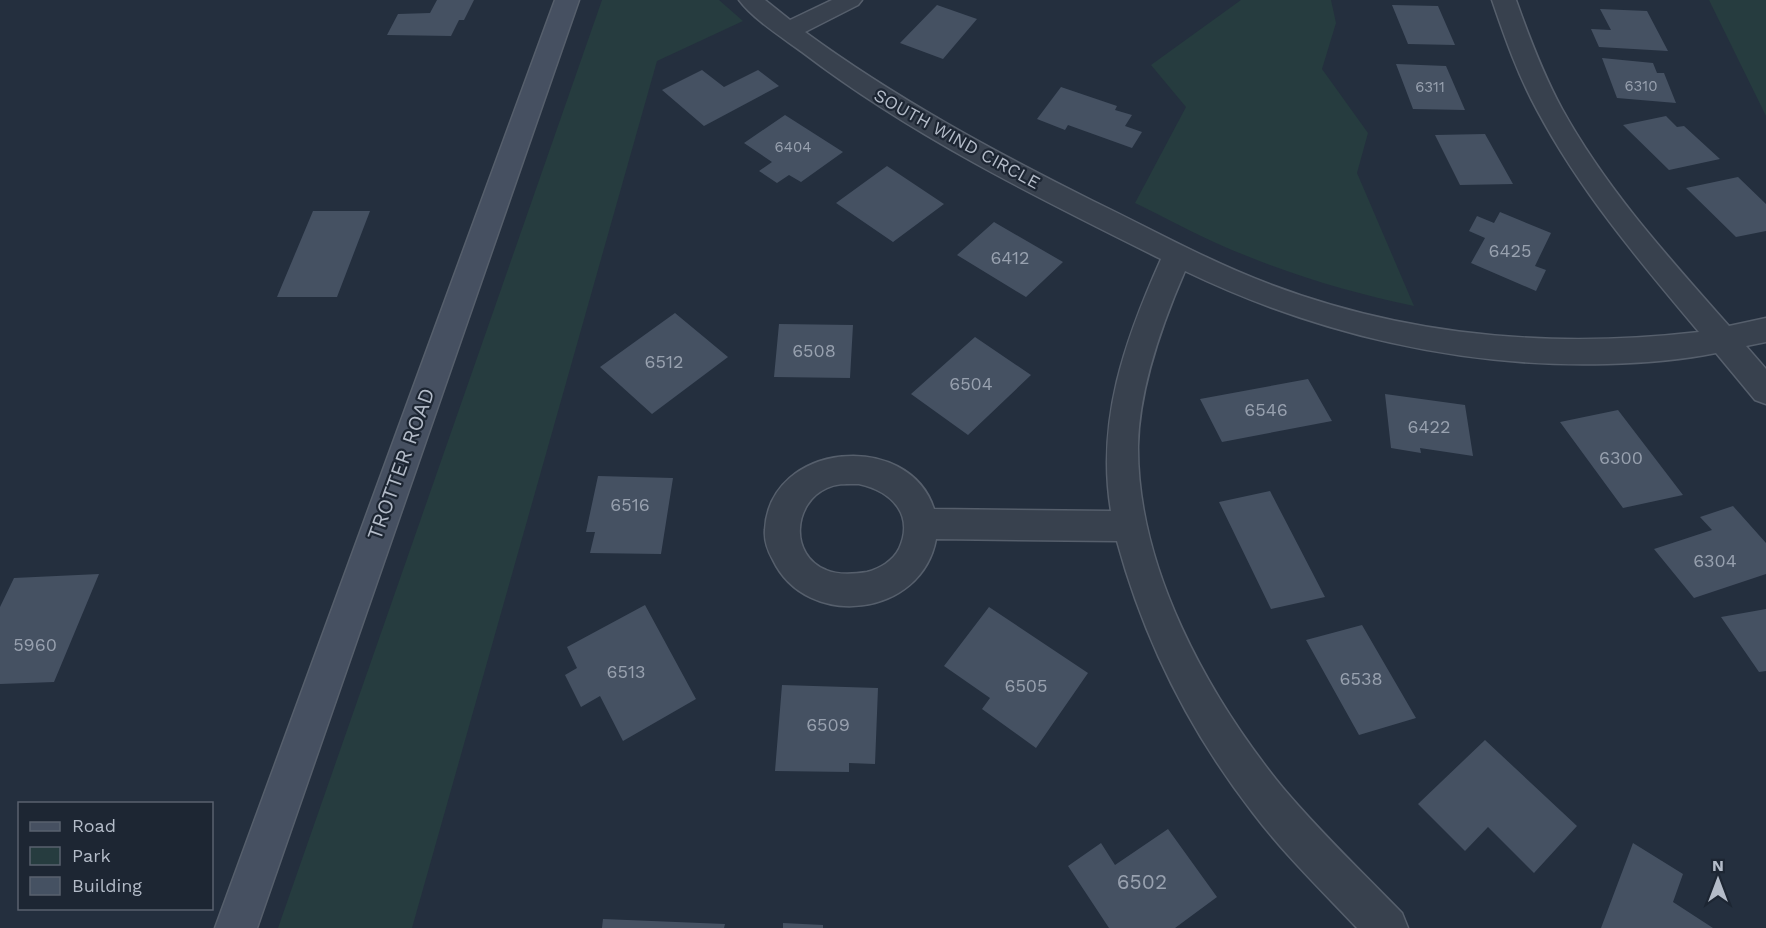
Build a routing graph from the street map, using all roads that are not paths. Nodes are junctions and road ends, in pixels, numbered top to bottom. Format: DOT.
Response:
graph roads {
  1 [pos="567,0"];
  2 [pos="751,0"];
  3 [pos="850,0"];
  4 [pos="1504,0"];
  5 [pos="787,31"];
  6 [pos="1177,255"];
  7 [pos="1766,330"];
  8 [pos="1725,341"];
  9 [pos="1766,391"];
  10 [pos="921,524"];
  11 [pos="1130,526"];
  12 [pos="236,928"];
  13 [pos="1387,928"];
  1 -- 12 [label="street, TROTTER ROAD"];
  2 -- 5 [label="street, SOUTH WIND CIRCLE"];
  3 -- 5 [label="street"];
  4 -- 8 [label="street"];
  5 -- 6 [label="street, SOUTH WIND CIRCLE"];
  6 -- 8 [label="street, SOUTH WIND CIRCLE"];
  6 -- 11 [label="street"];
  7 -- 8 [label="street, SOUTH WIND CIRCLE"];
  8 -- 9 [label="street"];
  10 -- 11 [label="street"];
  11 -- 13 [label="street"];
}
